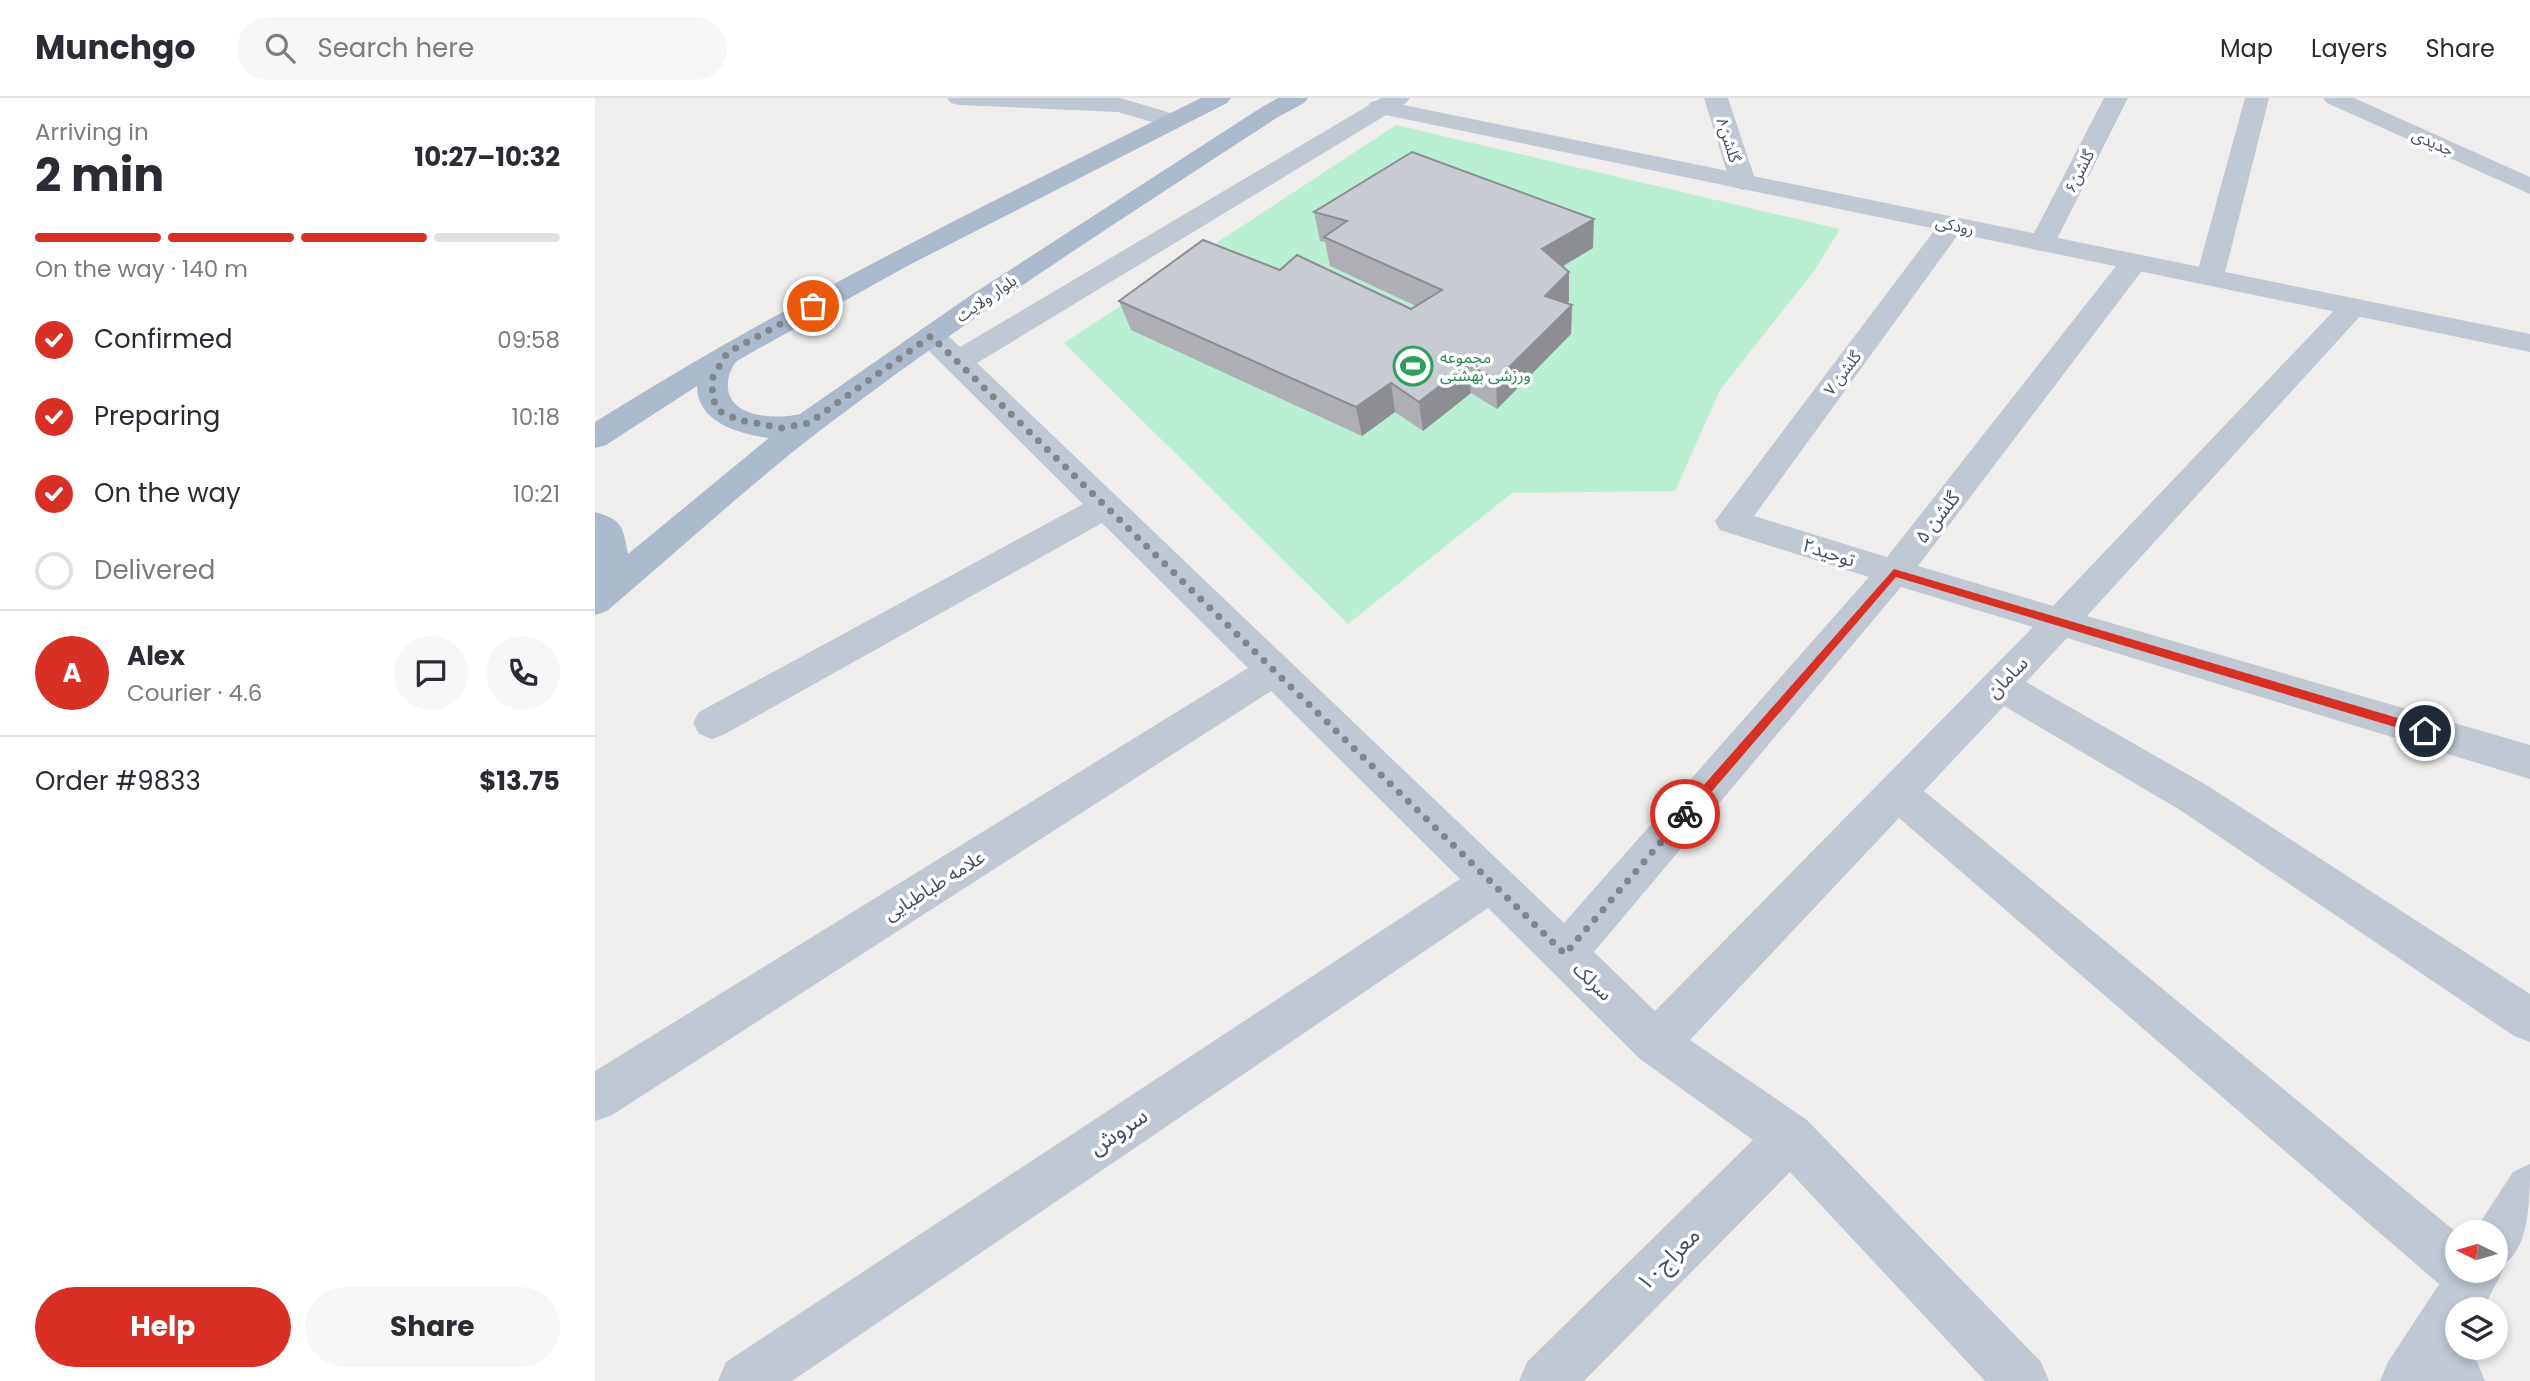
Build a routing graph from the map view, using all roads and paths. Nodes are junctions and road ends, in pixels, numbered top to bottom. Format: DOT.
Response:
graph roads {
  1 [pos="959,98"];
  2 [pos="1219,98"];
  3 [pos="1296,98"];
  4 [pos="1716,98"];
  5 [pos="2116,98"];
  6 [pos="2257,98"];
  7 [pos="2335,98"];
  8 [pos="1389,103"];
  9 [pos="1173,121"];
  10 [pos="1743,182"];
  11 [pos="2530,186"];
  12 [pos="1952,225"];
  13 [pos="2042,243"];
  14 [pos="2134,262"];
  15 [pos="2210,277"];
  16 [pos="2353,307"];
  17 [pos="2530,343"];
  18 [pos="945,349"];
  19 [pos="727,353"];
  20 [pos="809,423"];
  21 [pos="595,437"];
  22 [pos="1104,507"];
  23 [pos="1732,520"];
  24 [pos="595,523"];
  25 [pos="1894,572"];
  26 [pos="595,583"];
  27 [pos="595,601"];
  28 [pos="2060,622"];
  29 [pos="1273,671"];
  30 [pos="2000,685"];
  31 [pos="712,723"];
  32 [pos="2530,762"];
  33 [pos="1897,792"];
  34 [pos="1491,882"];
  35 [pos="1565,954"];
  36 [pos="2530,1020"];
  37 [pos="1656,1043"];
  38 [pos="595,1098"];
  39 [pos="1790,1137"];
  40 [pos="2530,1189"];
  41 [pos="2507,1220"];
  42 [pos="2445,1243"];
  43 [pos="2466,1283"];
  44 [pos="2431,1370"];
  45 [pos="745,1381"];
  46 [pos="1546,1381"];
  47 [pos="2022,1381"];
  1 -- 9 [label="street"];
  2 -- 9 [label="main road"];
  3 -- 18 [label="main road, بلوار ولایت"];
  4 -- 10 [label="street, گلشن۸"];
  5 -- 13 [label="street, گلشن۶"];
  6 -- 15 [label="street"];
  7 -- 11 [label="street, جدیدی"];
  8 -- 10 [label="street, رودکی"];
  8 -- 18 [label="street"];
  9 -- 19 [label="main road"];
  10 -- 12 [label="street, رودکی"];
  12 -- 13 [label="street, رودکی"];
  12 -- 23 [label="street, گلشن ۷"];
  13 -- 14 [label="street, رودکی"];
  14 -- 15 [label="street, رودکی"];
  14 -- 25 [label="street, گلشن ۵"];
  15 -- 16 [label="street, رودکی"];
  16 -- 17 [label="street, رودکی"];
  16 -- 28 [label="street, سامان"];
  18 -- 20 [label="main road, بلوار ولایت"];
  18 -- 22 [label="street, سرلک"];
  19 -- 20 [label="main road"];
  19 -- 21 [label="main road"];
  20 -- 27 [label="main road, بلوار ولایت"];
  22 -- 29 [label="street, سرلک"];
  22 -- 31 [label="street"];
  23 -- 25 [label="street, توحید۲"];
  24 -- 26 [label="main road"];
  25 -- 28 [label="street, توحید۲"];
  25 -- 35 [label="street, گلشن ۵"];
  28 -- 30 [label="street, سامان"];
  28 -- 32 [label="street, توحید۲"];
  29 -- 34 [label="street, سرلک"];
  29 -- 38 [label="street, علامه طباطبایی"];
  30 -- 33 [label="street, سامان"];
  30 -- 36 [label="street"];
  33 -- 37 [label="street, سامان"];
  33 -- 42 [label="street"];
  34 -- 35 [label="street, سرلک"];
  34 -- 45 [label="street, سروش"];
  35 -- 37 [label="street, سرلک"];
  37 -- 39 [label="street, سرلک"];
  39 -- 46 [label="street, معراج۱۰"];
  39 -- 47 [label="street, سرلک"];
  40 -- 41 [label="street"];
  43 -- 44 [label="street"];
}
